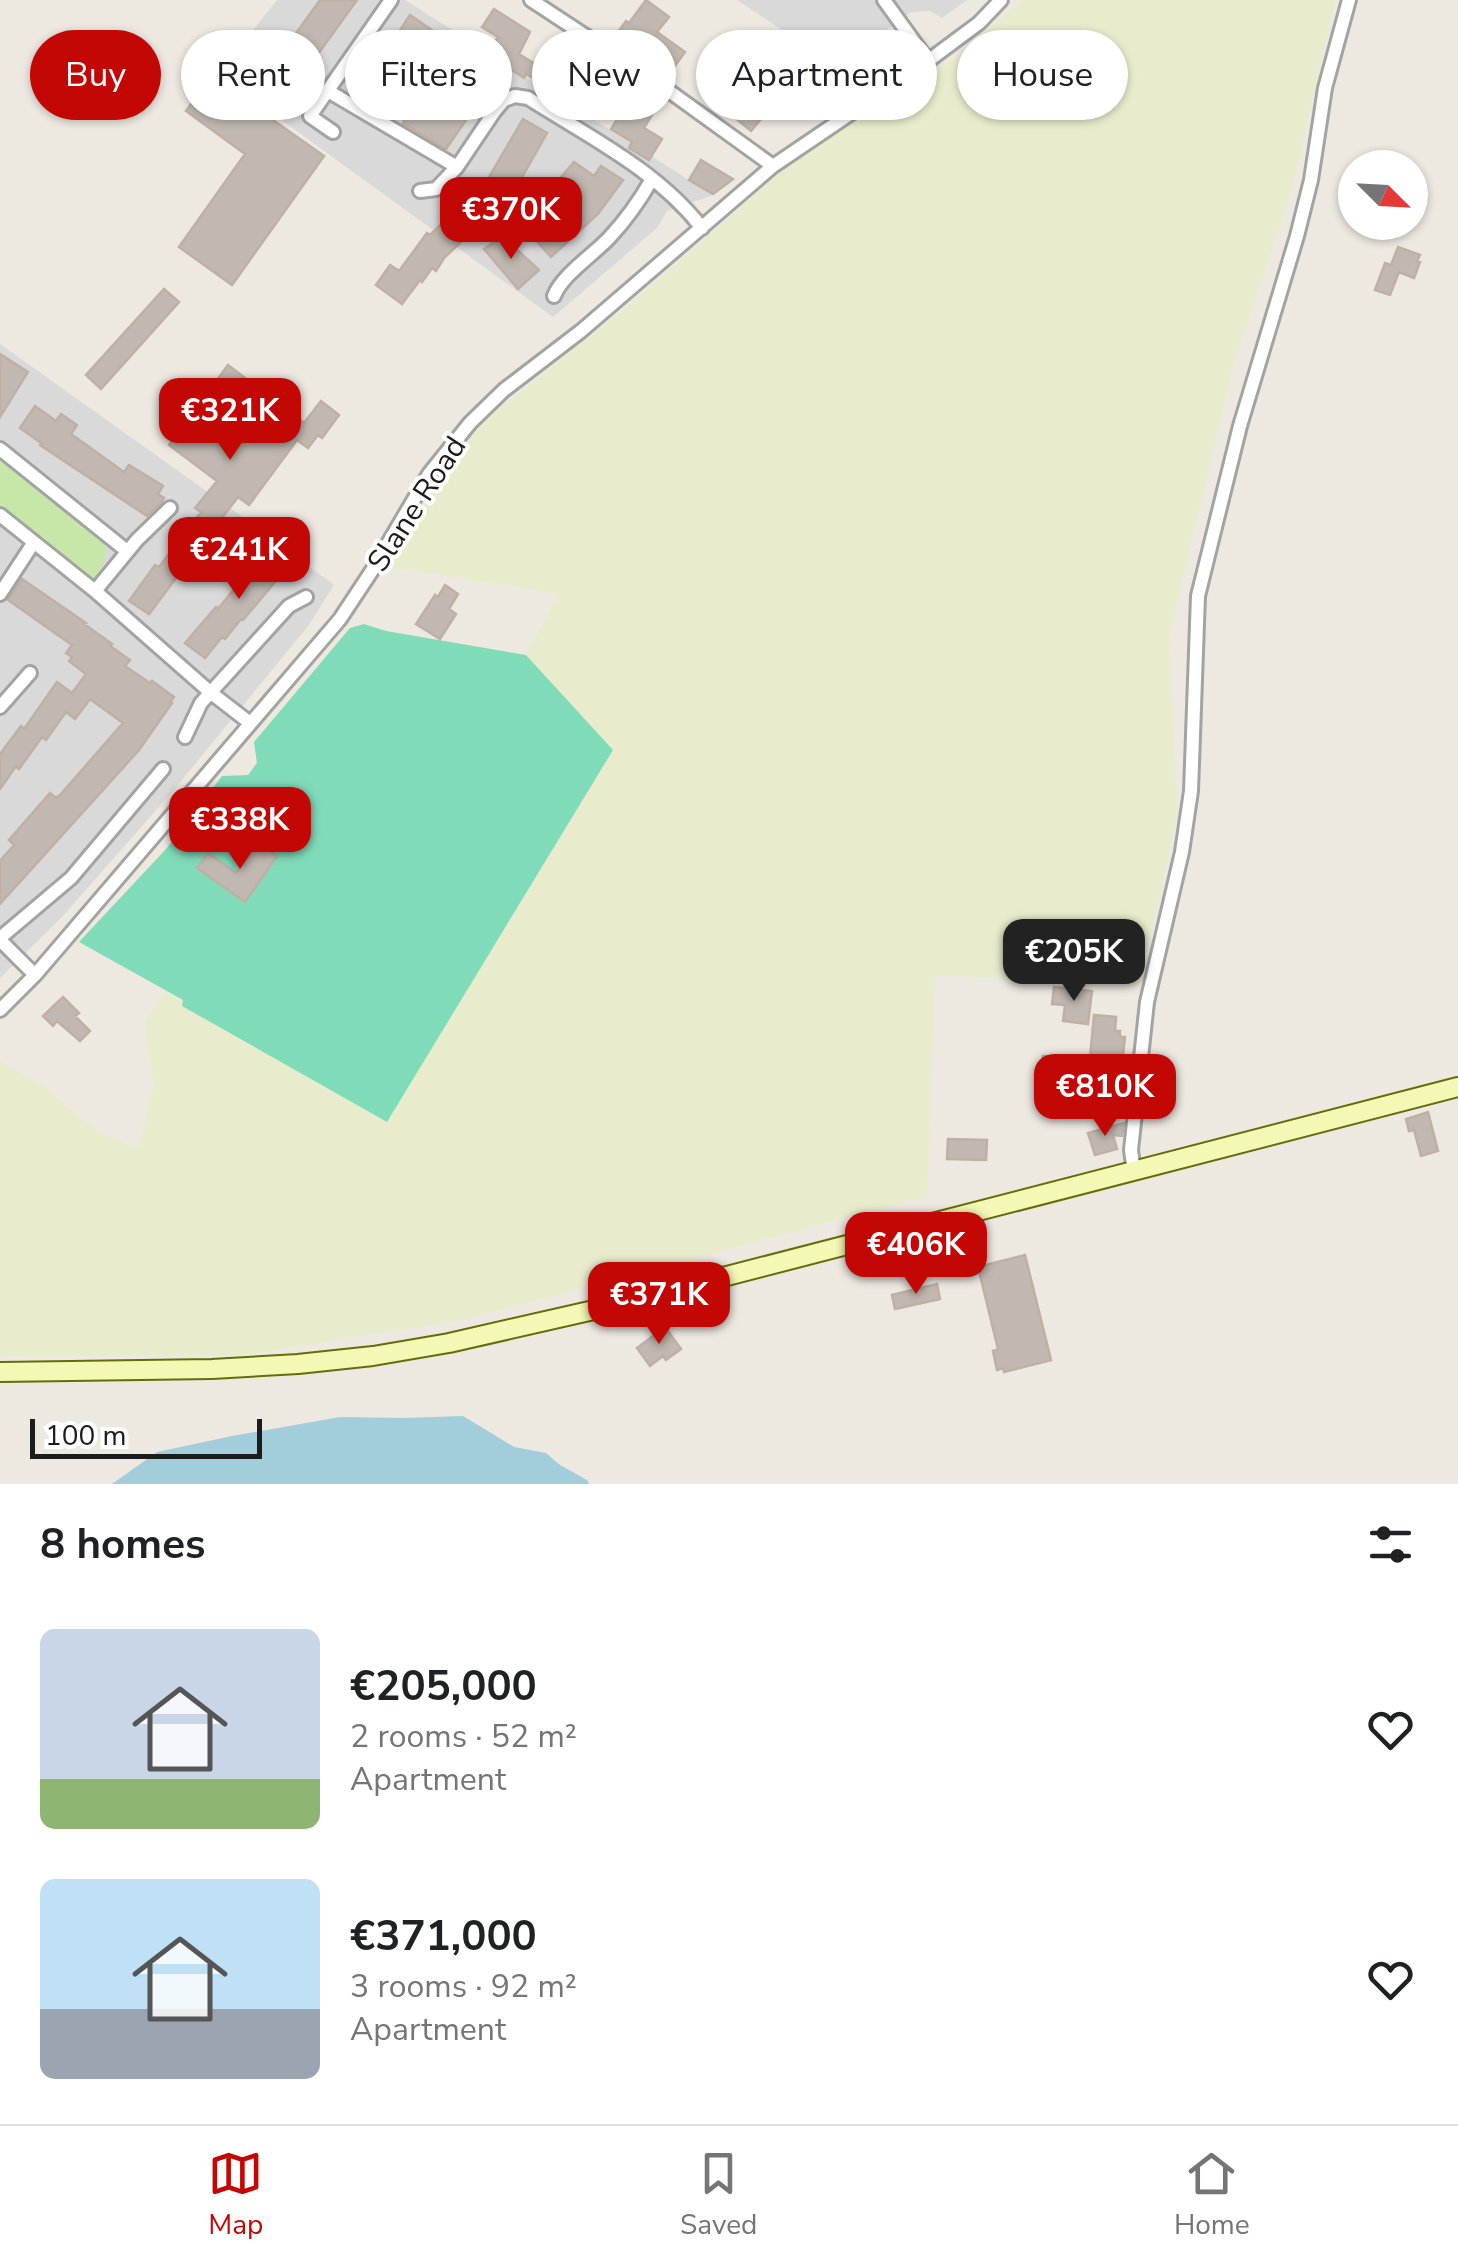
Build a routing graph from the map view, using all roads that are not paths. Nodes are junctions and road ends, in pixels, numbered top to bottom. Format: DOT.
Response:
graph roads {
  1 [pos="391,0"];
  2 [pos="530,0"];
  3 [pos="884,0"];
  4 [pos="1001,0"];
  5 [pos="1349,0"];
  6 [pos="906,30"];
  7 [pos="937,54"];
  8 [pos="328,90"];
  9 [pos="841,120"];
  10 [pos="333,132"];
  11 [pos="773,166"];
  12 [pos="456,167"];
  13 [pos="652,179"];
  14 [pos="420,190"];
  15 [pos="702,228"];
  16 [pos="554,296"];
  17 [pos="0,449"];
  18 [pos="170,508"];
  19 [pos="0,515"];
  20 [pos="34,542"];
  21 [pos="127,552"];
  22 [pos="94,591"];
  23 [pos="0,594"];
  24 [pos="306,598"];
  25 [pos="30,673"];
  26 [pos="210,692"];
  27 [pos="0,707"];
  28 [pos="250,723"];
  29 [pos="185,737"];
  30 [pos="164,769"];
  31 [pos="0,939"];
  32 [pos="35,975"];
  33 [pos="0,1010"];
  34 [pos="1458,1087"];
  35 [pos="1134,1172"];
  36 [pos="0,1372"];
  1 -- 8 [label="street"];
  2 -- 11 [label="street"];
  3 -- 6 [label="street"];
  4 -- 7 [label="street, Slane Road"];
  5 -- 35 [label="street"];
  8 -- 10 [label="street"];
  8 -- 12 [label="street"];
  9 -- 11 [label="street, Slane Road"];
  11 -- 15 [label="street, Slane Road"];
  12 -- 13 [label="street"];
  12 -- 14 [label="street"];
  13 -- 15 [label="street"];
  13 -- 16 [label="street"];
  15 -- 28 [label="street, Slane Road"];
  17 -- 21 [label="street"];
  18 -- 21 [label="street"];
  19 -- 20 [label="street"];
  20 -- 22 [label="street"];
  20 -- 23 [label="street"];
  21 -- 22 [label="street"];
  22 -- 26 [label="street"];
  24 -- 26 [label="street"];
  25 -- 27 [label="street"];
  26 -- 28 [label="street"];
  26 -- 29 [label="street"];
  28 -- 32 [label="street, Slane Road"];
  30 -- 31 [label="street"];
  31 -- 32 [label="street"];
  32 -- 33 [label="street, Slane Road"];
  34 -- 35 [label="main road"];
  35 -- 36 [label="main road"];
}
